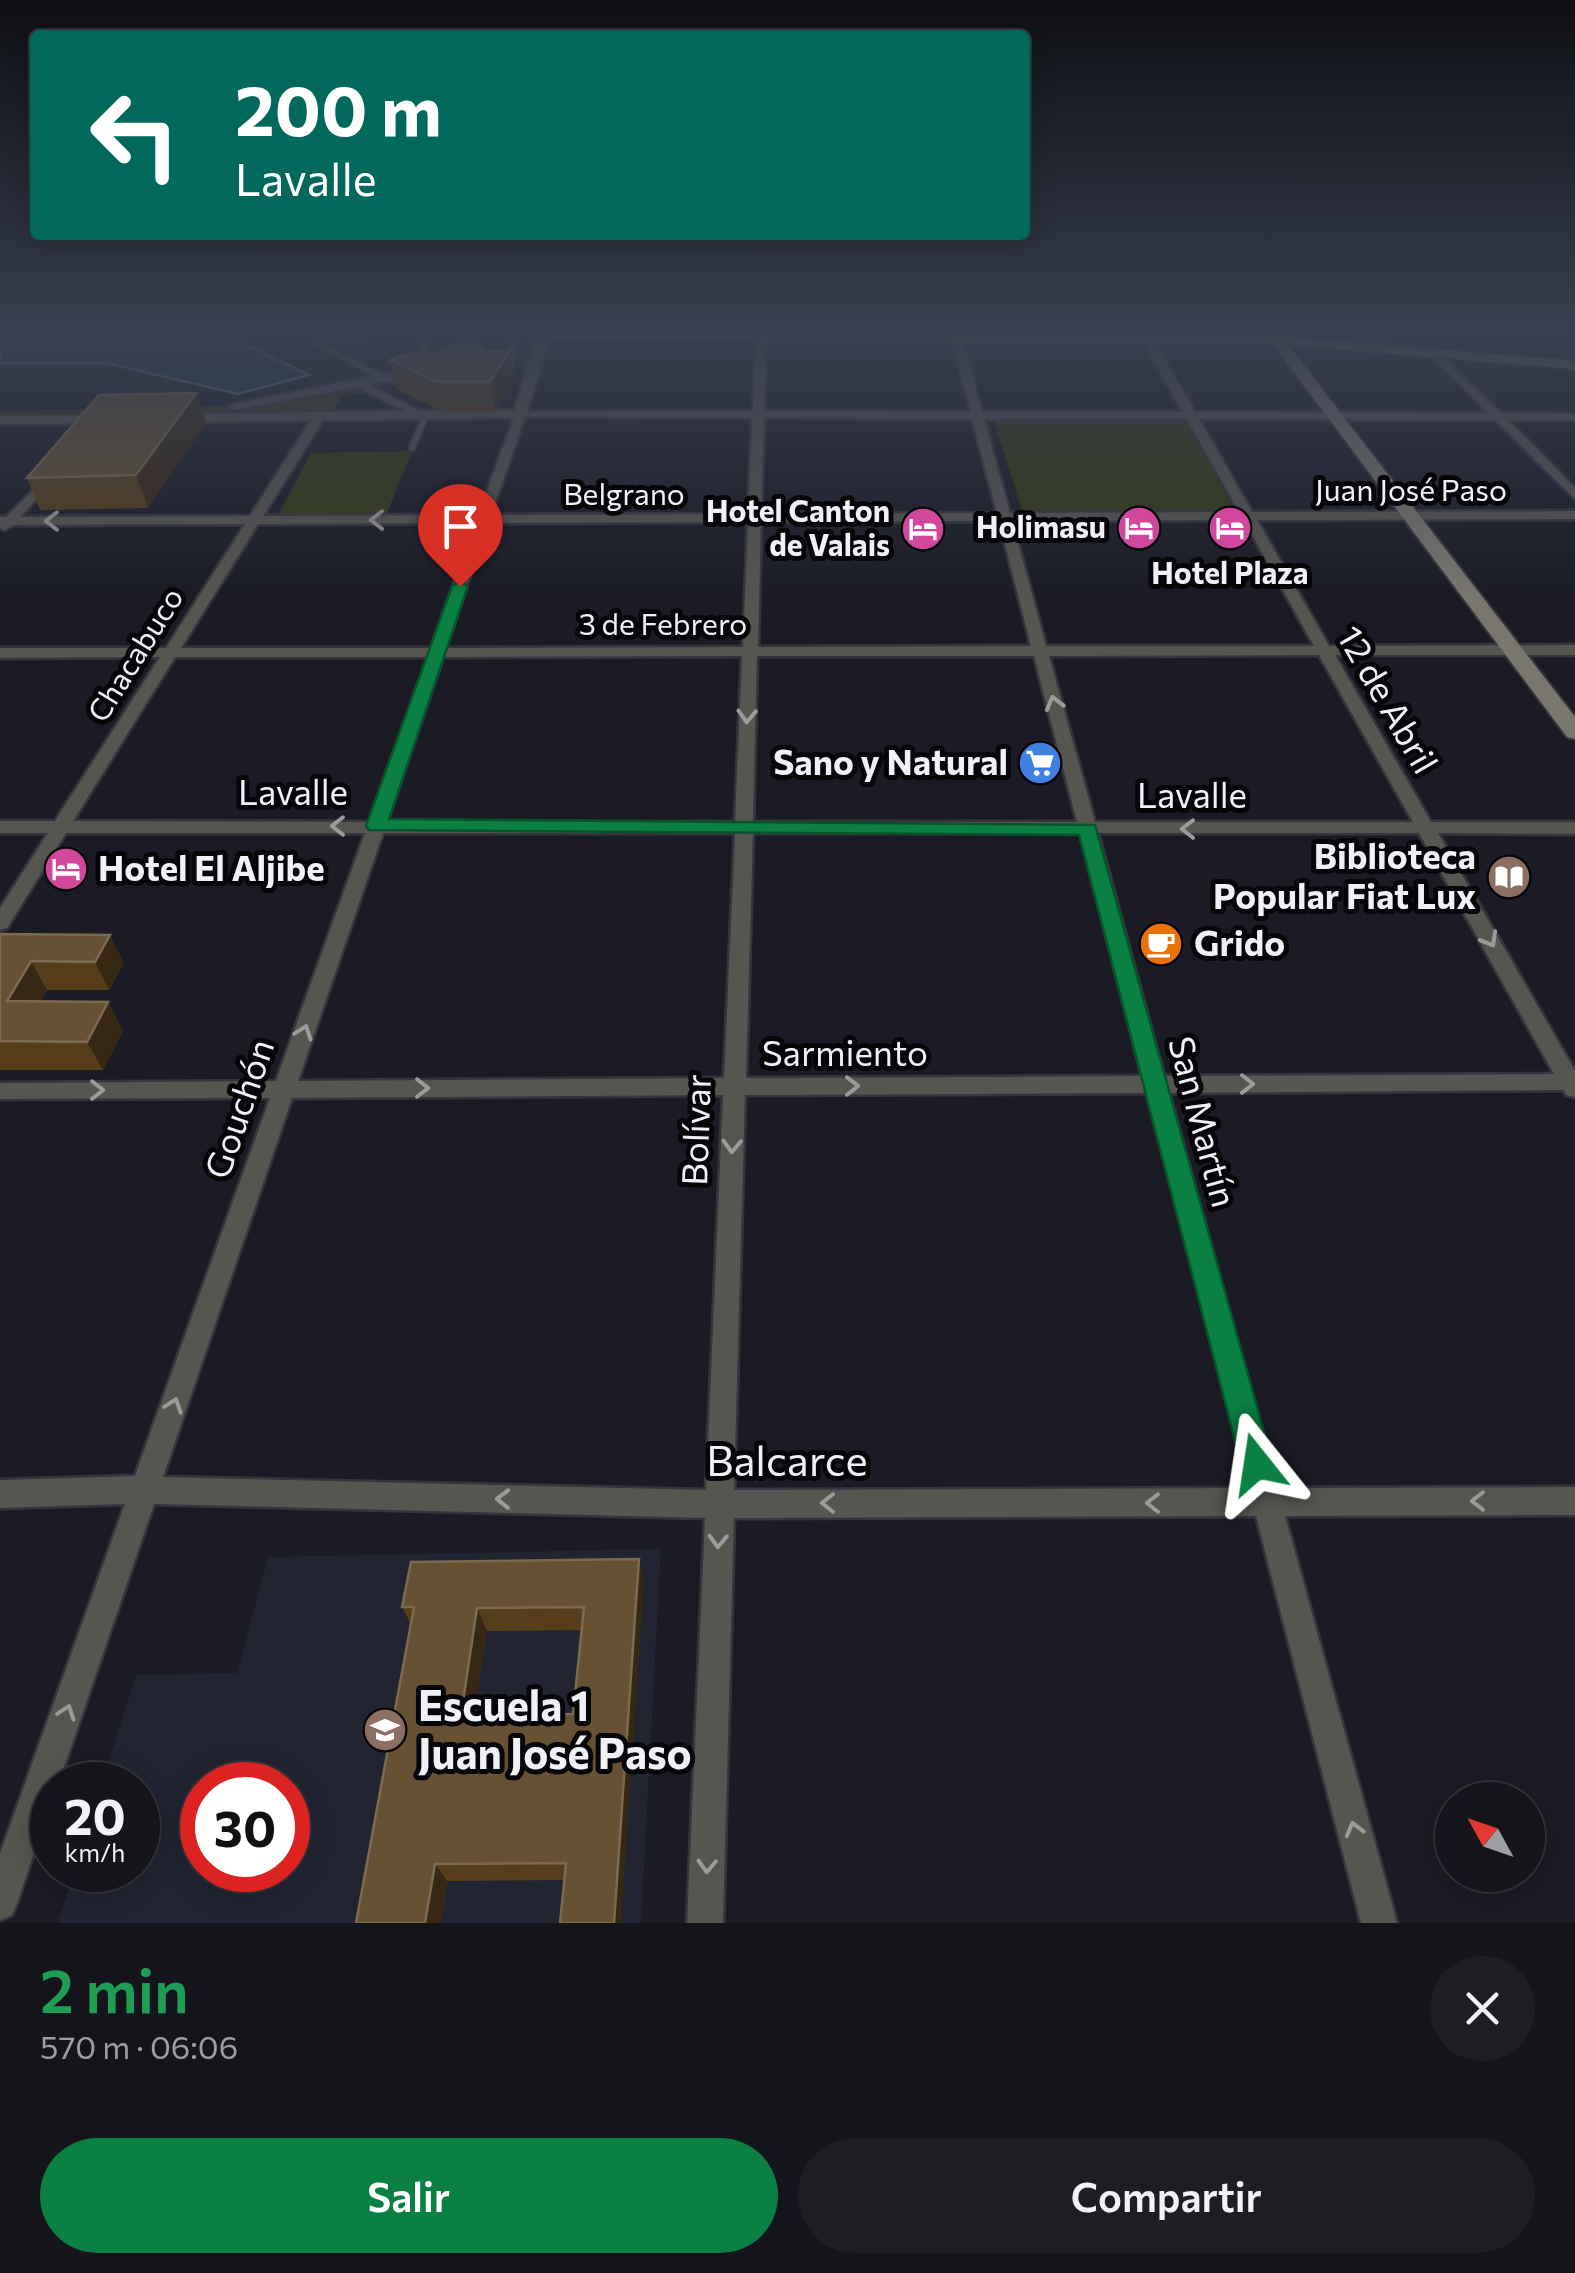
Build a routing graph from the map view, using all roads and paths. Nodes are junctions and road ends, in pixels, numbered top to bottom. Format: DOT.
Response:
graph roads {
  1 [pos="102,421"];
  2 [pos="316,421"];
  3 [pos="422,421"];
  4 [pos="518,421"];
  5 [pos="758,421"];
  6 [pos="979,421"];
  7 [pos="1193,421"];
  8 [pos="1338,421"];
  9 [pos="1502,421"];
  10 [pos="92,432"];
  11 [pos="412,448"];
  12 [pos="57,470"];
  13 [pos="1575,495"];
  14 [pos="1575,515"];
  15 [pos="1248,517"];
  16 [pos="1412,517"];
  17 [pos="1005,518"];
  18 [pos="754,519"];
  19 [pos="483,520"];
  20 [pos="253,521"];
  21 [pos="3,525"];
  22 [pos="1513,650"];
  23 [pos="1575,650"];
  24 [pos="169,652"];
  25 [pos="437,652"];
  26 [pos="750,652"];
  27 [pos="1040,652"];
  28 [pos="1325,652"];
  29 [pos="0,653"];
  30 [pos="1575,732"];
  31 [pos="0,826"];
  32 [pos="63,826"];
  33 [pos="376,826"];
  34 [pos="1425,828"];
  35 [pos="1575,828"];
  36 [pos="1088,829"];
  37 [pos="743,830"];
  38 [pos="0,924"];
  39 [pos="1156,1084"];
  40 [pos="1573,1085"];
  41 [pos="734,1087"];
  42 [pos="284,1089"];
  43 [pos="0,1091"];
  44 [pos="144,1490"];
  45 [pos="0,1494"];
  46 [pos="1575,1501"];
  47 [pos="1267,1502"];
  48 [pos="720,1504"];
  49 [pos="0,1903"];
  50 [pos="704,1923"];
  51 [pos="1379,1923"];
  1 -- 10 [label="street"];
  2 -- 20 [label="street, Chacabuco"];
  3 -- 11 [label="lane"];
  4 -- 19 [label="street, Gouchón"];
  5 -- 18 [label="street, Bolívar"];
  6 -- 17 [label="street, San Martín"];
  7 -- 15 [label="street, 12 de Abril"];
  8 -- 16 [label="main road"];
  9 -- 13 [label="street"];
  12 -- 21 [label="street"];
  14 -- 16 [label="street, Juan José Paso"];
  15 -- 16 [label="street, Juan José Paso"];
  15 -- 17 [label="street, Belgrano"];
  15 -- 28 [label="street, 12 de Abril"];
  16 -- 22 [label="main road"];
  17 -- 18 [label="street, Belgrano"];
  17 -- 27 [label="street, San Martín"];
  18 -- 19 [label="street, Belgrano"];
  18 -- 26 [label="street, Bolívar"];
  19 -- 20 [label="street, Belgrano, one-way"];
  19 -- 25 [label="street, Gouchón"];
  20 -- 21 [label="street, Belgrano, one-way"];
  20 -- 24 [label="street, Chacabuco"];
  22 -- 23 [label="street, 3 de Febrero"];
  22 -- 28 [label="street, 3 de Febrero"];
  22 -- 30 [label="main road"];
  24 -- 25 [label="street, 3 de Febrero"];
  24 -- 29 [label="street, 3 de Febrero"];
  24 -- 32 [label="street, Chacabuco"];
  25 -- 26 [label="street, 3 de Febrero"];
  25 -- 33 [label="street, Gouchón"];
  26 -- 27 [label="street, 3 de Febrero"];
  26 -- 37 [label="street, Bolívar, one-way"];
  27 -- 28 [label="street, 3 de Febrero"];
  36 -- 27 [label="street, San Martín, one-way"];
  28 -- 34 [label="street, 12 de Abril"];
  31 -- 32 [label="street, Lavalle"];
  33 -- 32 [label="street, Lavalle, one-way"];
  32 -- 38 [label="street, Chacabuco"];
  33 -- 37 [label="street, Lavalle"];
  42 -- 33 [label="street, Gouchón, one-way"];
  34 -- 35 [label="street, Lavalle"];
  34 -- 36 [label="street, Lavalle, one-way"];
  34 -- 40 [label="street, 12 de Abril, one-way"];
  36 -- 37 [label="street, Lavalle"];
  36 -- 39 [label="street, San Martín"];
  37 -- 41 [label="street, Bolívar"];
  39 -- 40 [label="street, Sarmiento, one-way"];
  41 -- 39 [label="street, Sarmiento, one-way"];
  39 -- 47 [label="street, San Martín"];
  42 -- 41 [label="street, Sarmiento, one-way"];
  41 -- 48 [label="street, Bolívar, one-way"];
  43 -- 42 [label="street, Sarmiento, one-way"];
  44 -- 42 [label="street, Gouchón, one-way"];
  44 -- 45 [label="street, Balcarce"];
  48 -- 44 [label="street, Balcarce, one-way"];
  49 -- 44 [label="street, Gouchón, one-way"];
  46 -- 47 [label="street, Balcarce, one-way"];
  47 -- 48 [label="street, Balcarce, one-way"];
  51 -- 47 [label="street, San Martín, one-way"];
  48 -- 50 [label="street, Bolívar, one-way"];
}
